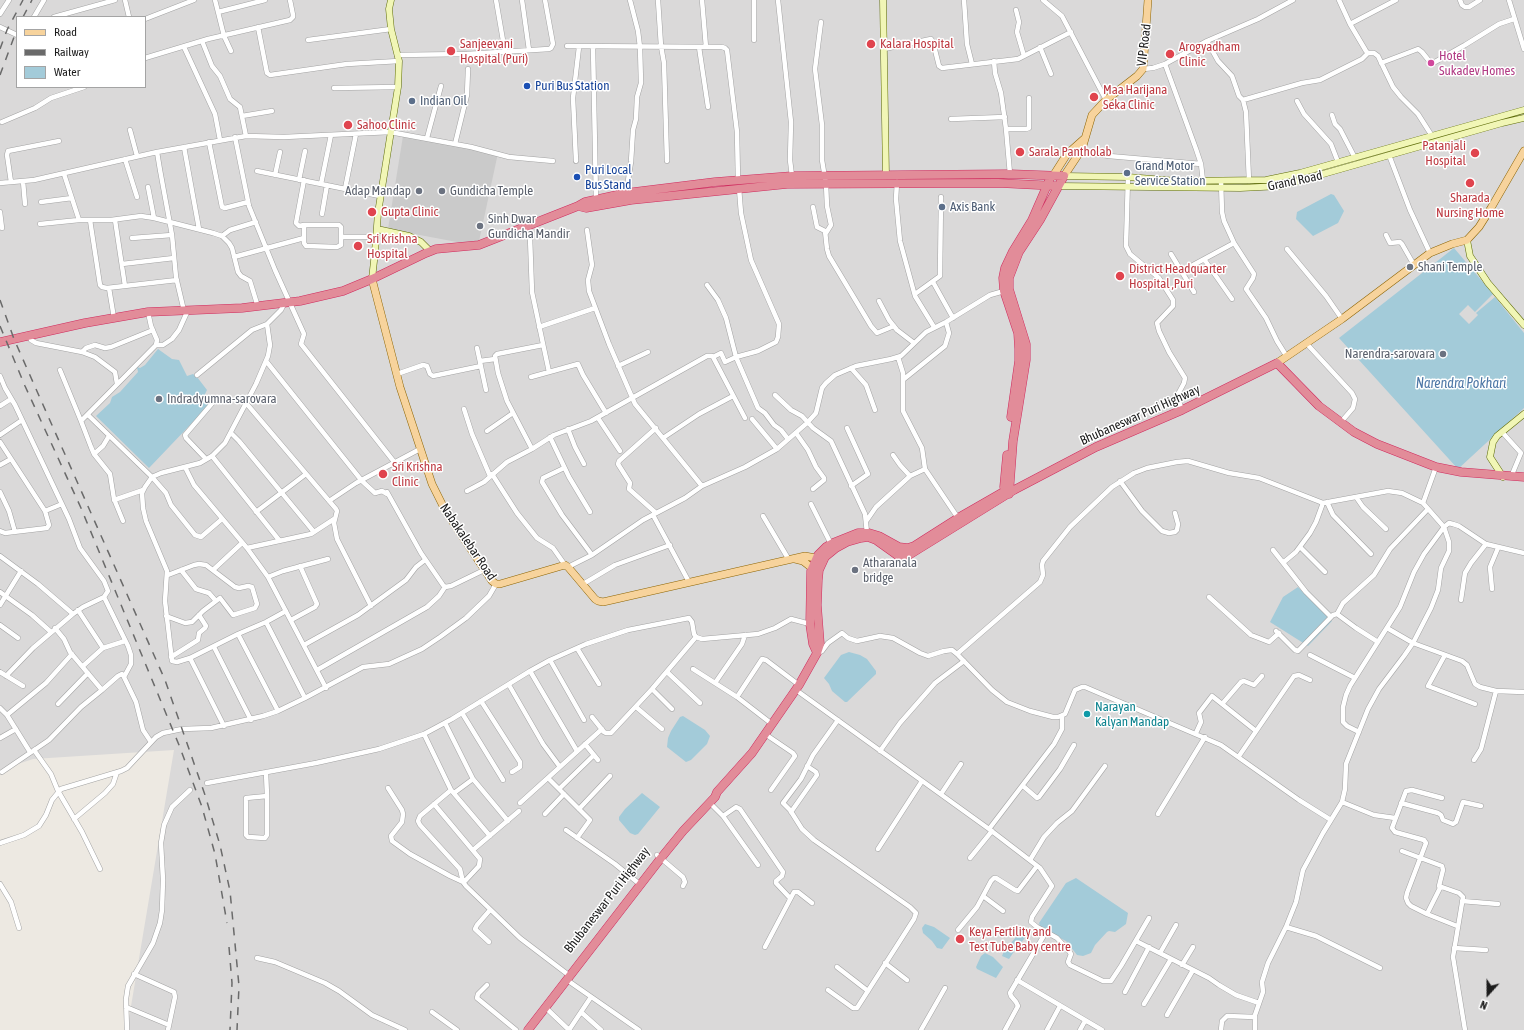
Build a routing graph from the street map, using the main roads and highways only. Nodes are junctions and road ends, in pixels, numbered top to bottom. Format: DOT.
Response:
graph roads {
  1 [pos="390,0"];
  2 [pos="883,0"];
  3 [pos="1148,0"];
  4 [pos="1524,110"];
  5 [pos="1524,118"];
  6 [pos="1085,138"];
  7 [pos="1524,151"];
  8 [pos="886,176"];
  9 [pos="1053,176"];
  10 [pos="1064,176"];
  11 [pos="825,180"];
  12 [pos="897,180"];
  13 [pos="739,184"];
  14 [pos="1047,185"];
  15 [pos="1058,186"];
  16 [pos="578,206"];
  17 [pos="377,229"];
  18 [pos="1467,240"];
  19 [pos="430,251"];
  20 [pos="372,279"];
  21 [pos="1016,320"];
  22 [pos="1524,326"];
  23 [pos="0,342"];
  24 [pos="1277,363"];
  25 [pos="1524,414"];
  26 [pos="1507,477"];
  27 [pos="1524,477"];
  28 [pos="1008,492"];
  29 [pos="908,551"];
  30 [pos="791,559"];
  31 [pos="820,559"];
  32 [pos="812,568"];
  33 [pos="814,580"];
  34 [pos="814,605"];
  35 [pos="817,653"];
  36 [pos="717,792"];
  37 [pos="659,856"];
  38 [pos="578,962"];
  39 [pos="567,976"];
  40 [pos="535,1018"];
  41 [pos="522,1030"];
  42 [pos="528,1030"];
  1 -- 17 [label="main road"];
  2 -- 8 [label="main road"];
  3 -- 6 [label="main road, VIP Road"];
  4 -- 10 [label="main road, Grand Road"];
  5 -- 15 [label="main road, Grand Road"];
  6 -- 9 [label="main road"];
  6 -- 10 [label="main road, VIP Road"];
  7 -- 18 [label="main road"];
  8 -- 11 [label="highway"];
  8 -- 12 [label="highway"];
  9 -- 10 [label="highway"];
  9 -- 12 [label="highway"];
  9 -- 14 [label="highway"];
  10 -- 15 [label="highway"];
  11 -- 12 [label="highway"];
  11 -- 13 [label="highway"];
  11 -- 13 [label="highway"];
  12 -- 14 [label="highway"];
  13 -- 16 [label="highway"];
  13 -- 16 [label="highway"];
  14 -- 15 [label="highway"];
  14 -- 21 [label="highway"];
  15 -- 21 [label="highway"];
  16 -- 19 [label="highway"];
  17 -- 19 [label="main road"];
  17 -- 20 [label="main road"];
  18 -- 22 [label="main road"];
  18 -- 24 [label="main road"];
  19 -- 20 [label="highway"];
  20 -- 23 [label="highway"];
  20 -- 30 [label="main road, Nabakalebar Road"];
  21 -- 28 [label="highway"];
  24 -- 26 [label="highway"];
  24 -- 28 [label="highway, Bhubaneswar Puri Highway"];
  25 -- 26 [label="main road"];
  26 -- 27 [label="highway"];
  28 -- 29 [label="highway"];
  28 -- 29 [label="highway"];
  29 -- 31 [label="highway"];
  29 -- 31 [label="highway"];
  30 -- 31 [label="main road"];
  30 -- 32 [label="main road"];
  31 -- 32 [label="highway"];
  31 -- 33 [label="highway"];
  32 -- 33 [label="highway"];
  33 -- 34 [label="highway"];
  34 -- 35 [label="highway, Bhubaneswar Puri Highway"];
  34 -- 35 [label="highway"];
  35 -- 36 [label="highway, Bhubaneswar Puri Highway"];
  36 -- 37 [label="highway, Bhubaneswar Puri Highway"];
  36 -- 37 [label="highway, Bhubaneswar Puri Highway"];
  37 -- 38 [label="highway, Bhubaneswar Puri Highway"];
  37 -- 38 [label="highway, Bhubaneswar Puri Highway"];
  38 -- 39 [label="highway, Bhubaneswar Puri Highway"];
  39 -- 40 [label="highway, Bhubaneswar Puri Highway"];
  39 -- 40 [label="highway, Bhubaneswar Puri Highway"];
  40 -- 41 [label="highway, Bhubaneswar Puri Highway"];
  40 -- 42 [label="highway, Bhubaneswar Puri Highway"];
}
